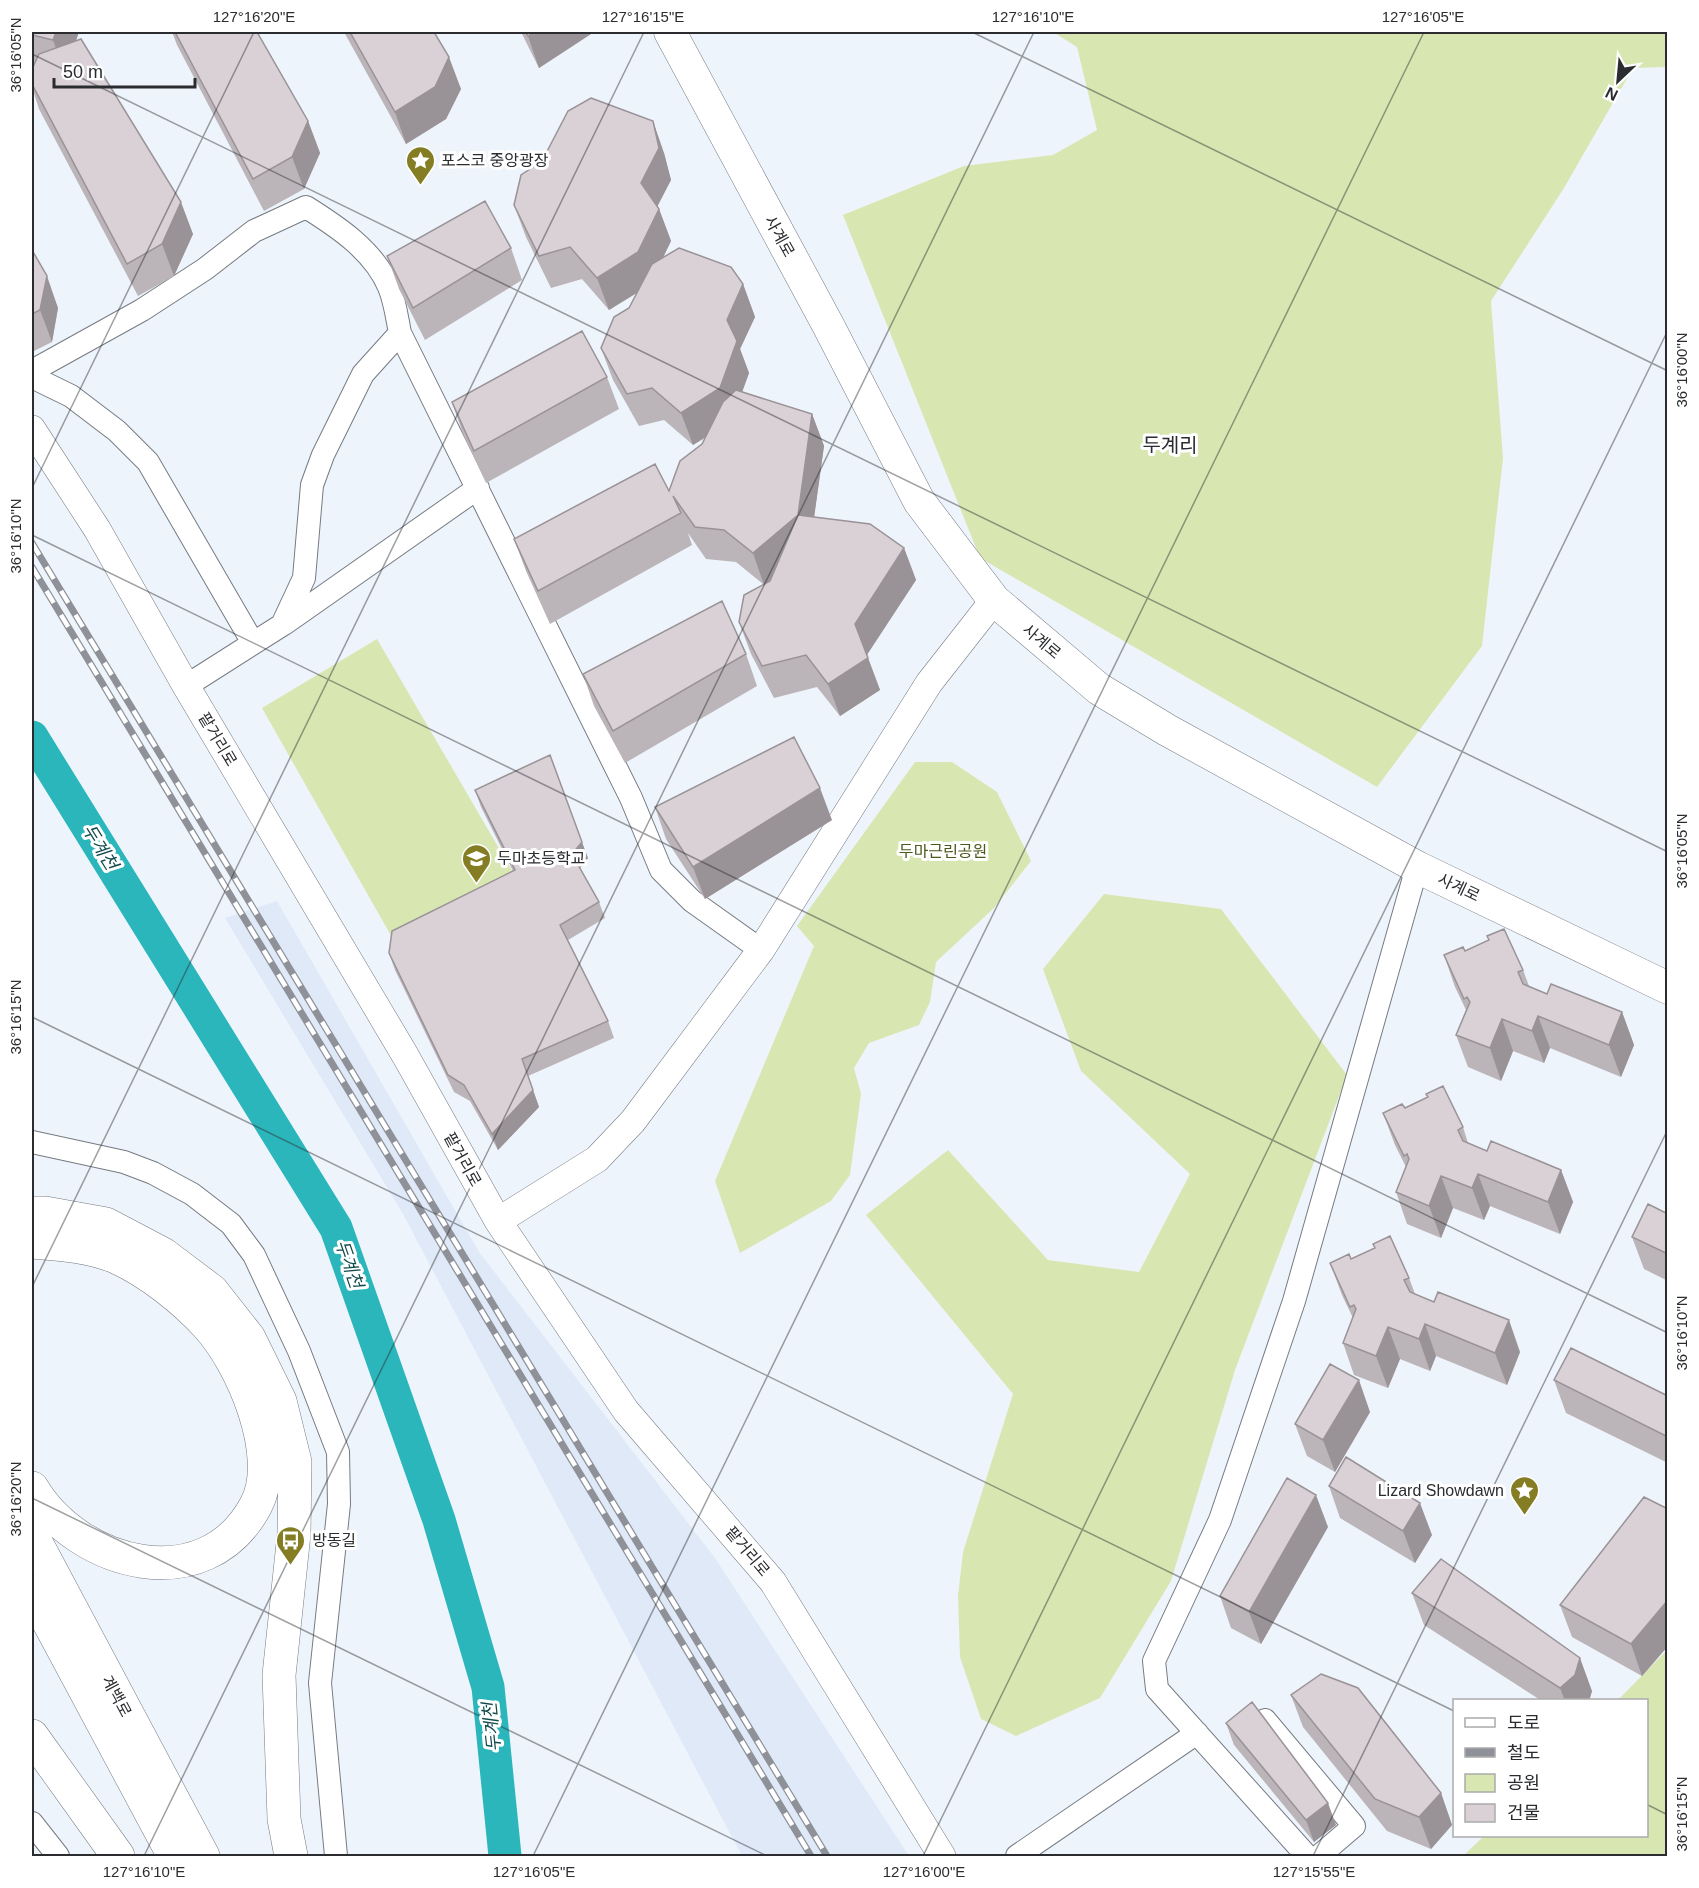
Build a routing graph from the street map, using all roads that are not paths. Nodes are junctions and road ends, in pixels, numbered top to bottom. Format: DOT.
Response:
graph roads {
  1 [pos="670,32"];
  2 [pos="400,333"];
  3 [pos="32,371"];
  4 [pos="32,377"];
  5 [pos="32,429"];
  6 [pos="478,488"];
  7 [pos="994,600"];
  8 [pos="282,625"];
  9 [pos="253,643"];
  10 [pos="186,686"];
  11 [pos="1417,867"];
  12 [pos="761,950"];
  13 [pos="1668,988"];
  14 [pos="32,1142"];
  15 [pos="32,1213"];
  16 [pos="498,1221"];
  17 [pos="32,1242"];
  18 [pos="32,1488"];
  19 [pos="32,1535"];
  20 [pos="32,1591"];
  21 [pos="1264,1720"];
  22 [pos="1197,1733"];
  23 [pos="32,1736"];
  24 [pos="32,1823"];
  25 [pos="58,1857"];
  26 [pos="118,1857"];
  27 [pos="174,1857"];
  28 [pos="203,1857"];
  29 [pos="291,1857"];
  30 [pos="336,1857"];
  31 [pos="942,1857"];
  32 [pos="1017,1857"];
  33 [pos="1307,1857"];
  34 [pos="1319,1857"];
  1 -- 7 [label="main road, 사계로"];
  2 -- 3 [label="street"];
  2 -- 6 [label="street"];
  2 -- 8 [label="street"];
  4 -- 9 [label="street"];
  5 -- 10 [label="street, 팥거리로"];
  6 -- 8 [label="street"];
  6 -- 12 [label="street"];
  7 -- 11 [label="main road, 사계로"];
  7 -- 12 [label="street"];
  8 -- 9 [label="street"];
  9 -- 10 [label="street"];
  10 -- 16 [label="street, 팥거리로"];
  11 -- 13 [label="main road, 사계로"];
  11 -- 22 [label="street"];
  12 -- 16 [label="street"];
  14 -- 30 [label="street"];
  15 -- 29 [label="highway"];
  16 -- 31 [label="street, 팥거리로"];
  17 -- 18 [label="highway"];
  19 -- 28 [label="highway, 계백로"];
  20 -- 27 [label="highway, 계백로"];
  21 -- 34 [label="street"];
  22 -- 32 [label="street"];
  22 -- 33 [label="street"];
  23 -- 26 [label="highway"];
  24 -- 25 [label="street"];
}
